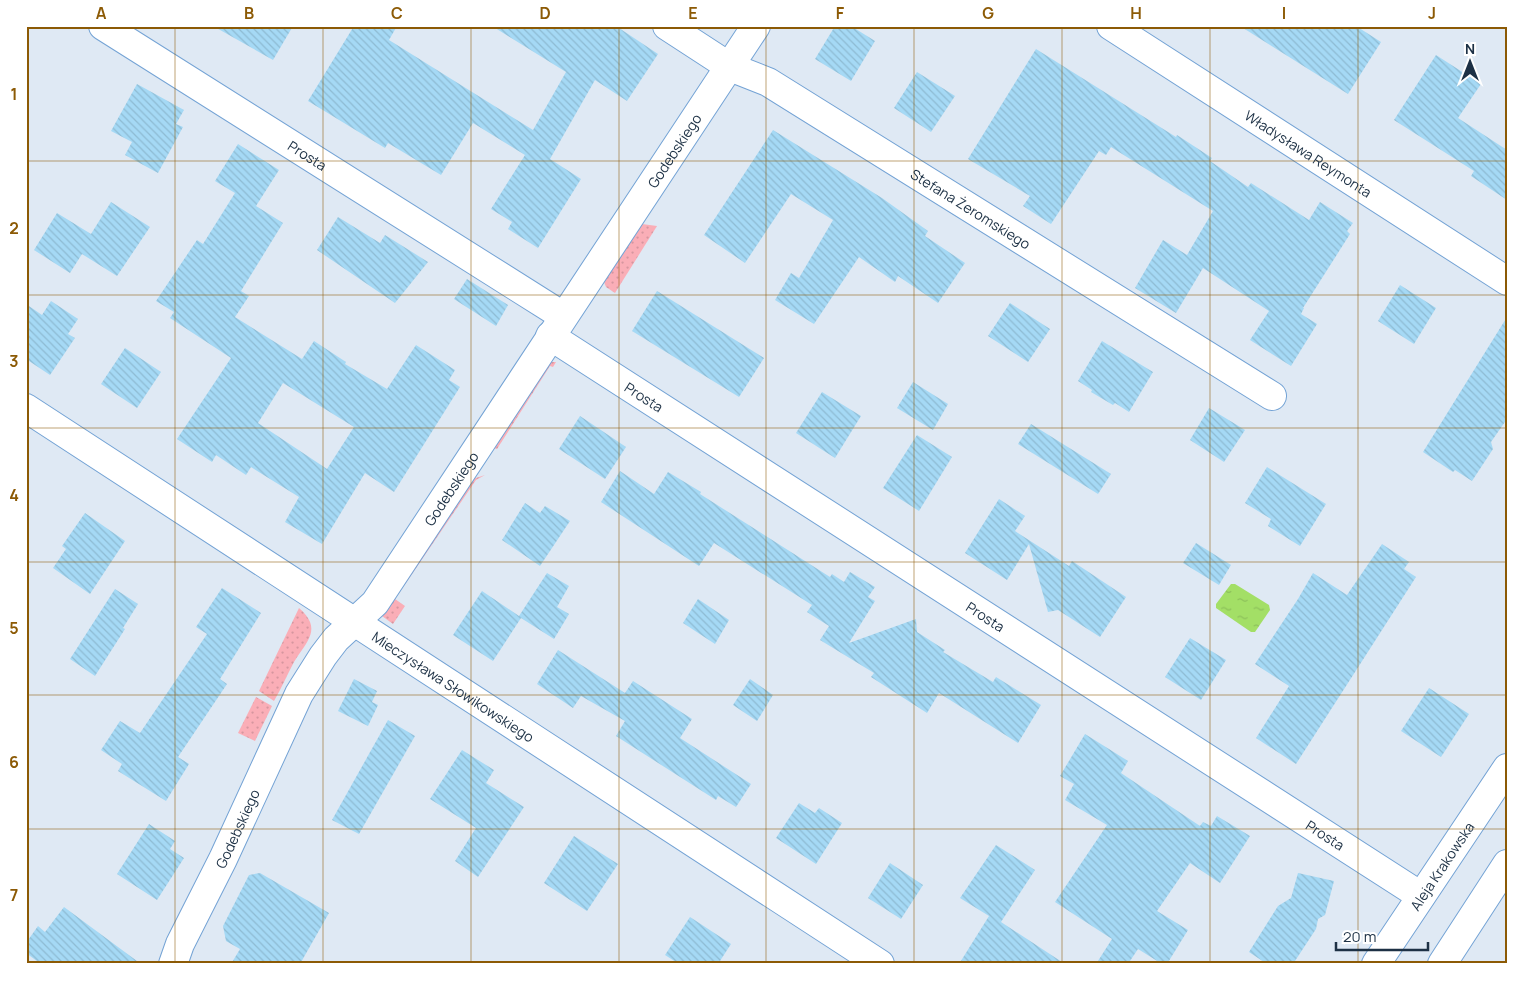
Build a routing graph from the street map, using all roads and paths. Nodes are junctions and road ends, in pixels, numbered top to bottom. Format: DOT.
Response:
graph roads {
  1 [pos="103,26"];
  2 [pos="667,26"];
  3 [pos="756,26"];
  4 [pos="1111,26"];
  5 [pos="730,67"];
  6 [pos="1507,281"];
  7 [pos="557,326"];
  8 [pos="1272,396"];
  9 [pos="26,408"];
  10 [pos="355,622"];
  11 [pos="1507,768"];
  12 [pos="1507,864"];
  13 [pos="1421,896"];
  14 [pos="173,964"];
  15 [pos="880,964"];
  16 [pos="1376,964"];
  17 [pos="1442,964"];
  1 -- 7 [label="street, Prosta"];
  2 -- 5 [label="street, Stefana Żeromskiego"];
  3 -- 5 [label="street, Godebskiego"];
  4 -- 6 [label="street, Władysława Reymonta"];
  5 -- 7 [label="street, Godebskiego"];
  5 -- 8 [label="street, Stefana Żeromskiego"];
  7 -- 10 [label="street, Godebskiego"];
  7 -- 13 [label="street, Prosta"];
  9 -- 10 [label="street, Mieczysława Słowikowskiego"];
  10 -- 14 [label="street, Godebskiego"];
  10 -- 15 [label="street, Mieczysława Słowikowskiego"];
  11 -- 13 [label="street, Aleja Krakowska"];
  12 -- 17 [label="street"];
  13 -- 16 [label="street, Aleja Krakowska"];
}
